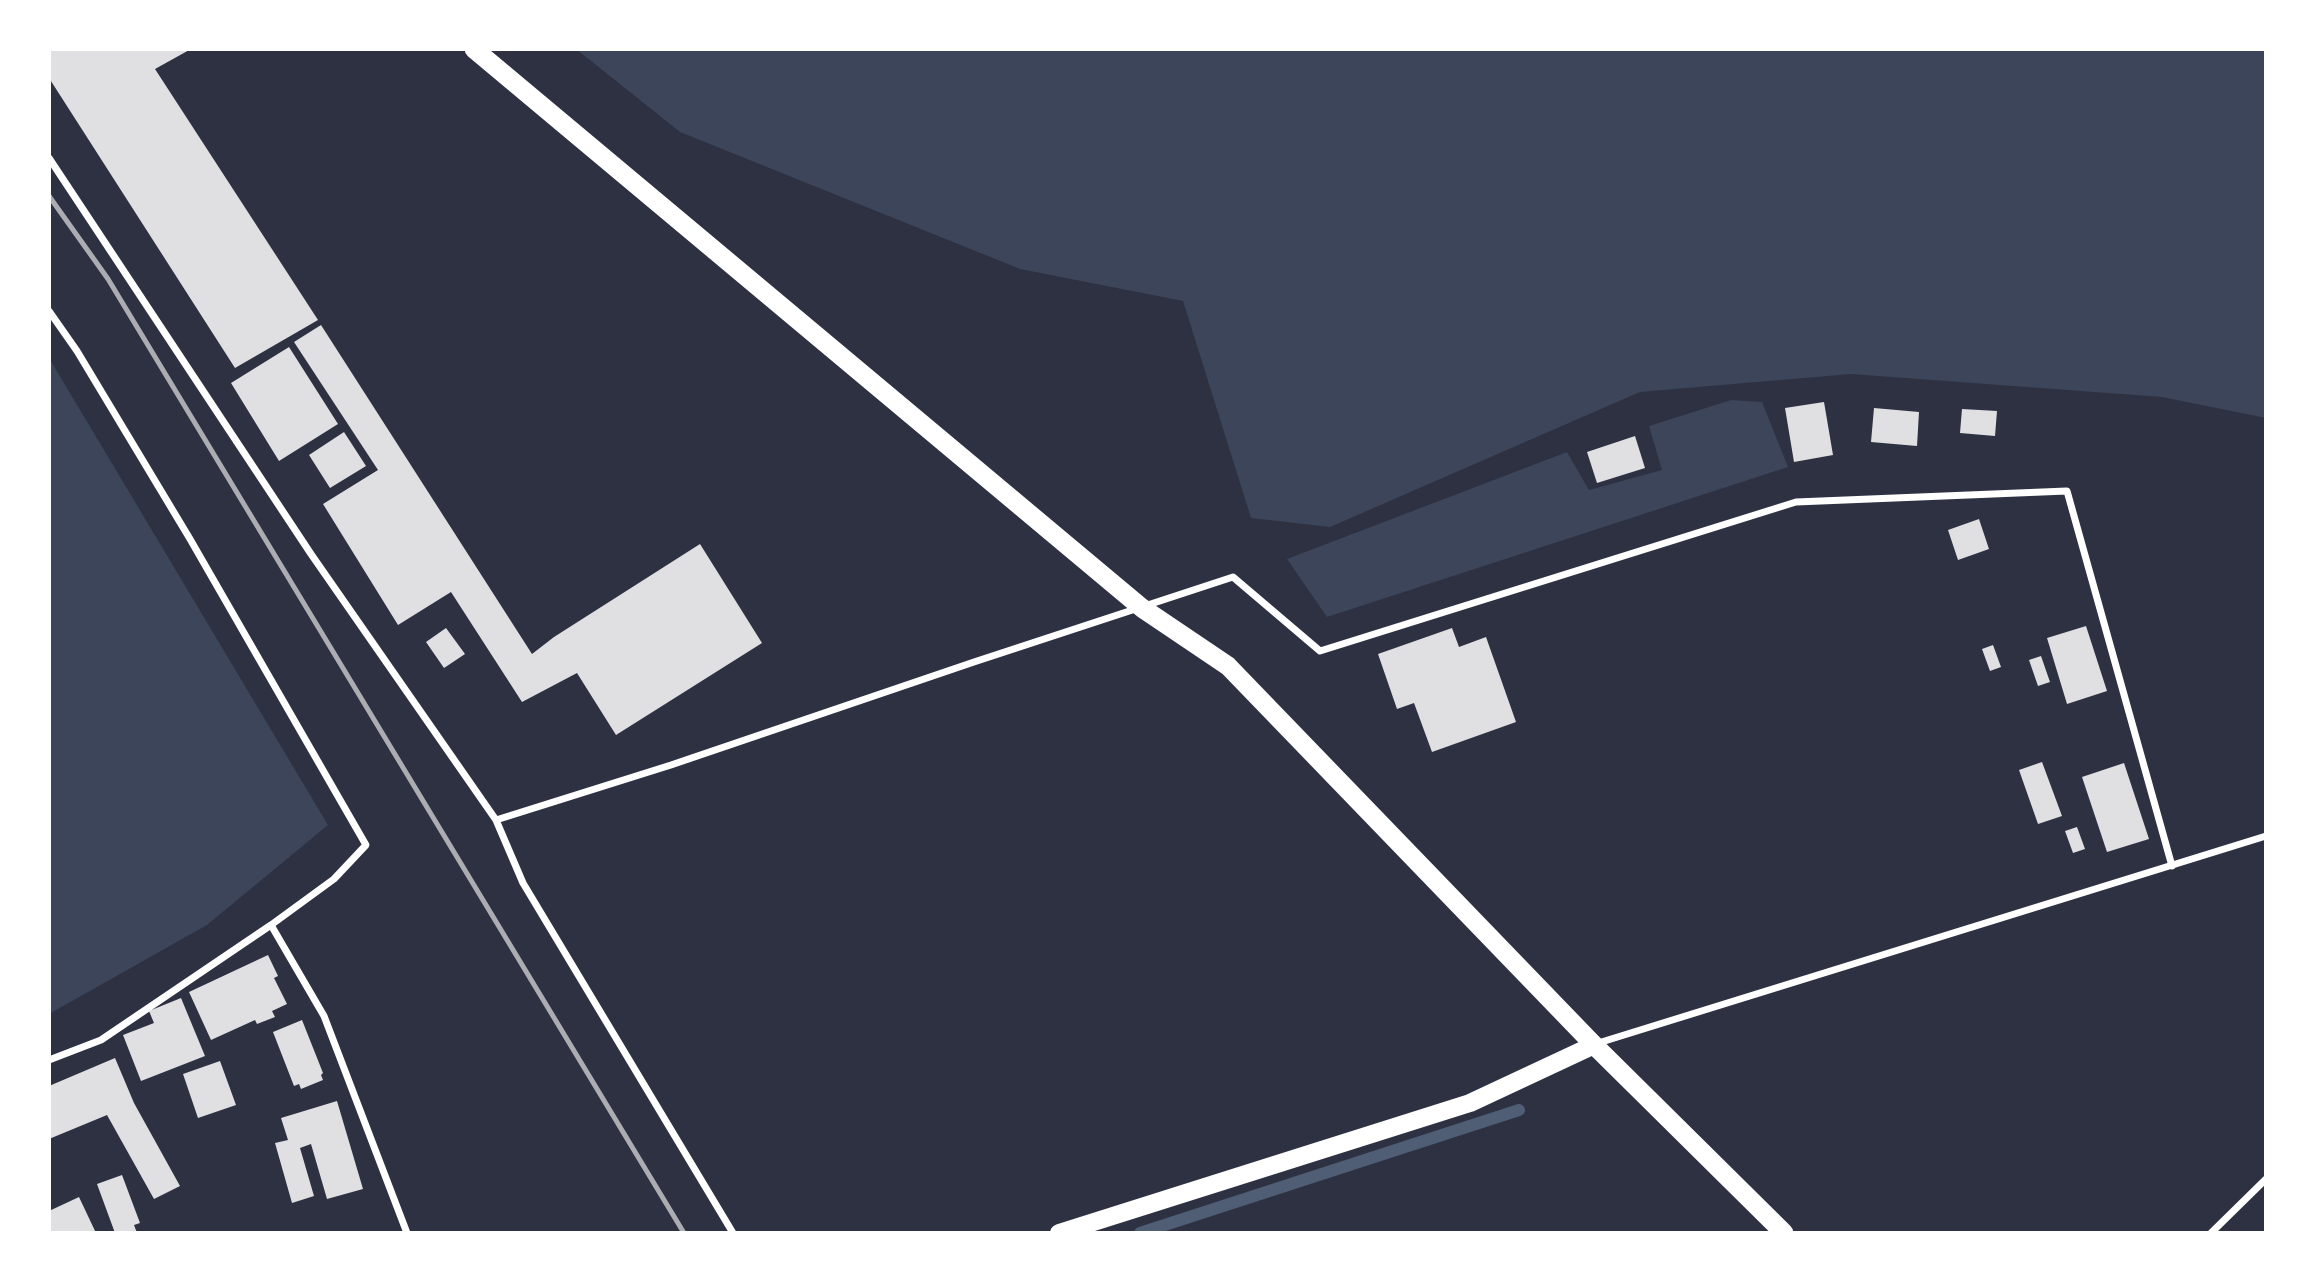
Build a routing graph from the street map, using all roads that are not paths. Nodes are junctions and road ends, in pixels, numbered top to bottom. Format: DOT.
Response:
graph roads {
  1 [pos="474,49"];
  2 [pos="49,158"];
  3 [pos="49,311"];
  4 [pos="1142,608"];
  5 [pos="496,820"];
  6 [pos="2266,835"];
  7 [pos="2172,866"];
  8 [pos="271,925"];
  9 [pos="1594,1045"];
  10 [pos="49,1060"];
  11 [pos="2266,1178"];
  12 [pos="407,1233"];
  13 [pos="733,1233"];
  14 [pos="1059,1233"];
  15 [pos="1784,1233"];
  16 [pos="2211,1233"];
  1 -- 4 [label="highway"];
  2 -- 5 [label="street"];
  3 -- 8 [label="street"];
  4 -- 5 [label="street"];
  4 -- 7 [label="street"];
  4 -- 9 [label="highway"];
  5 -- 13 [label="street"];
  6 -- 7 [label="street"];
  7 -- 9 [label="street"];
  8 -- 10 [label="street"];
  8 -- 12 [label="street"];
  9 -- 14 [label="main road"];
  9 -- 15 [label="highway"];
  11 -- 16 [label="street"];
}
